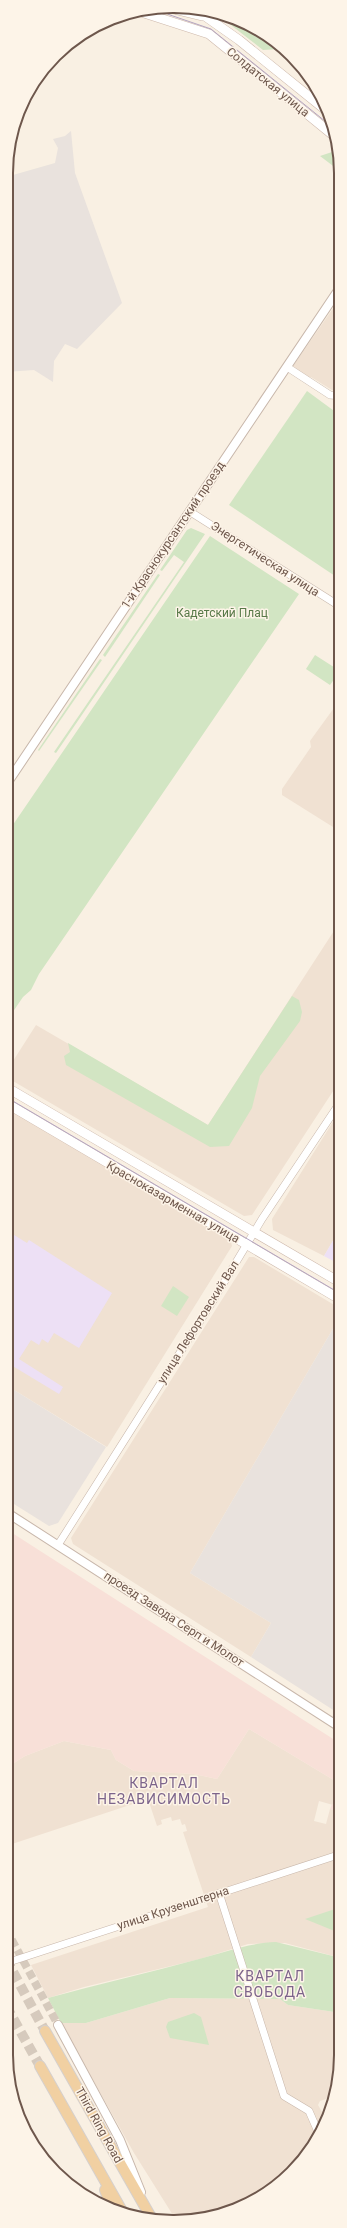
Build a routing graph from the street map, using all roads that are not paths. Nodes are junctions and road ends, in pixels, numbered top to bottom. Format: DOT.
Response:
graph roads {
  1 [pos="191,14"];
  2 [pos="150,15"];
  3 [pos="205,16"];
  4 [pos="208,18"];
  5 [pos="317,103"];
  6 [pos="328,130"];
  7 [pos="334,296"];
  8 [pos="287,367"];
  9 [pos="334,395"];
  10 [pos="189,511"];
  11 [pos="334,603"];
  12 [pos="13,775"];
  13 [pos="13,1091"];
  14 [pos="13,1107"];
  15 [pos="334,1112"];
  16 [pos="253,1233"];
  17 [pos="246,1244"];
  18 [pos="334,1279"];
  19 [pos="334,1296"];
  20 [pos="13,1516"];
  21 [pos="58,1545"];
  22 [pos="334,1723"];
  23 [pos="334,1856"];
  24 [pos="219,1893"];
  25 [pos="13,1961"];
  26 [pos="58,2025"];
  27 [pos="45,2031"];
  28 [pos="40,2066"];
  29 [pos="316,2127"];
  30 [pos="89,2151"];
  31 [pos="109,2202"];
  32 [pos="119,2205"];
  33 [pos="149,2213"];
  34 [pos="150,2213"];
  1 -- 4 [label="main road"];
  2 -- 6 [label="main road, Солдатская улица"];
  3 -- 4 [label="main road, Солдатская улица"];
  4 -- 5 [label="main road, Солдатская улица"];
  7 -- 8 [label="street, 1-й Краснокурсантский проезд"];
  8 -- 9 [label="street"];
  8 -- 10 [label="street, 1-й Краснокурсантский проезд"];
  10 -- 11 [label="street, Энергетическая улица"];
  10 -- 12 [label="street, 1-й Краснокурсантский проезд"];
  13 -- 16 [label="main road, Красноказарменная улица"];
  14 -- 17 [label="main road, Красноказарменная улица"];
  15 -- 16 [label="street, улица Лефортовский Вал"];
  16 -- 17 [label="street, улица Лефортовский Вал"];
  16 -- 18 [label="main road, Красноказарменная улица"];
  17 -- 19 [label="main road, Красноказарменная улица"];
  17 -- 21 [label="street, улица Лефортовский Вал"];
  20 -- 21 [label="street, проезд Завода Серп и Молот"];
  21 -- 22 [label="street, проезд Завода Серп и Молот"];
  23 -- 24 [label="street, улица Крузенштерна"];
  24 -- 25 [label="street, улица Крузенштерна"];
  24 -- 29 [label="street"];
  26 -- 34 [label="street"];
  27 -- 33 [label="main road, Third Ring Road"];
  28 -- 30 [label="main road, Third Ring Road"];
  30 -- 31 [label="main road"];
  30 -- 32 [label="main road, Third Ring Road"];
}
